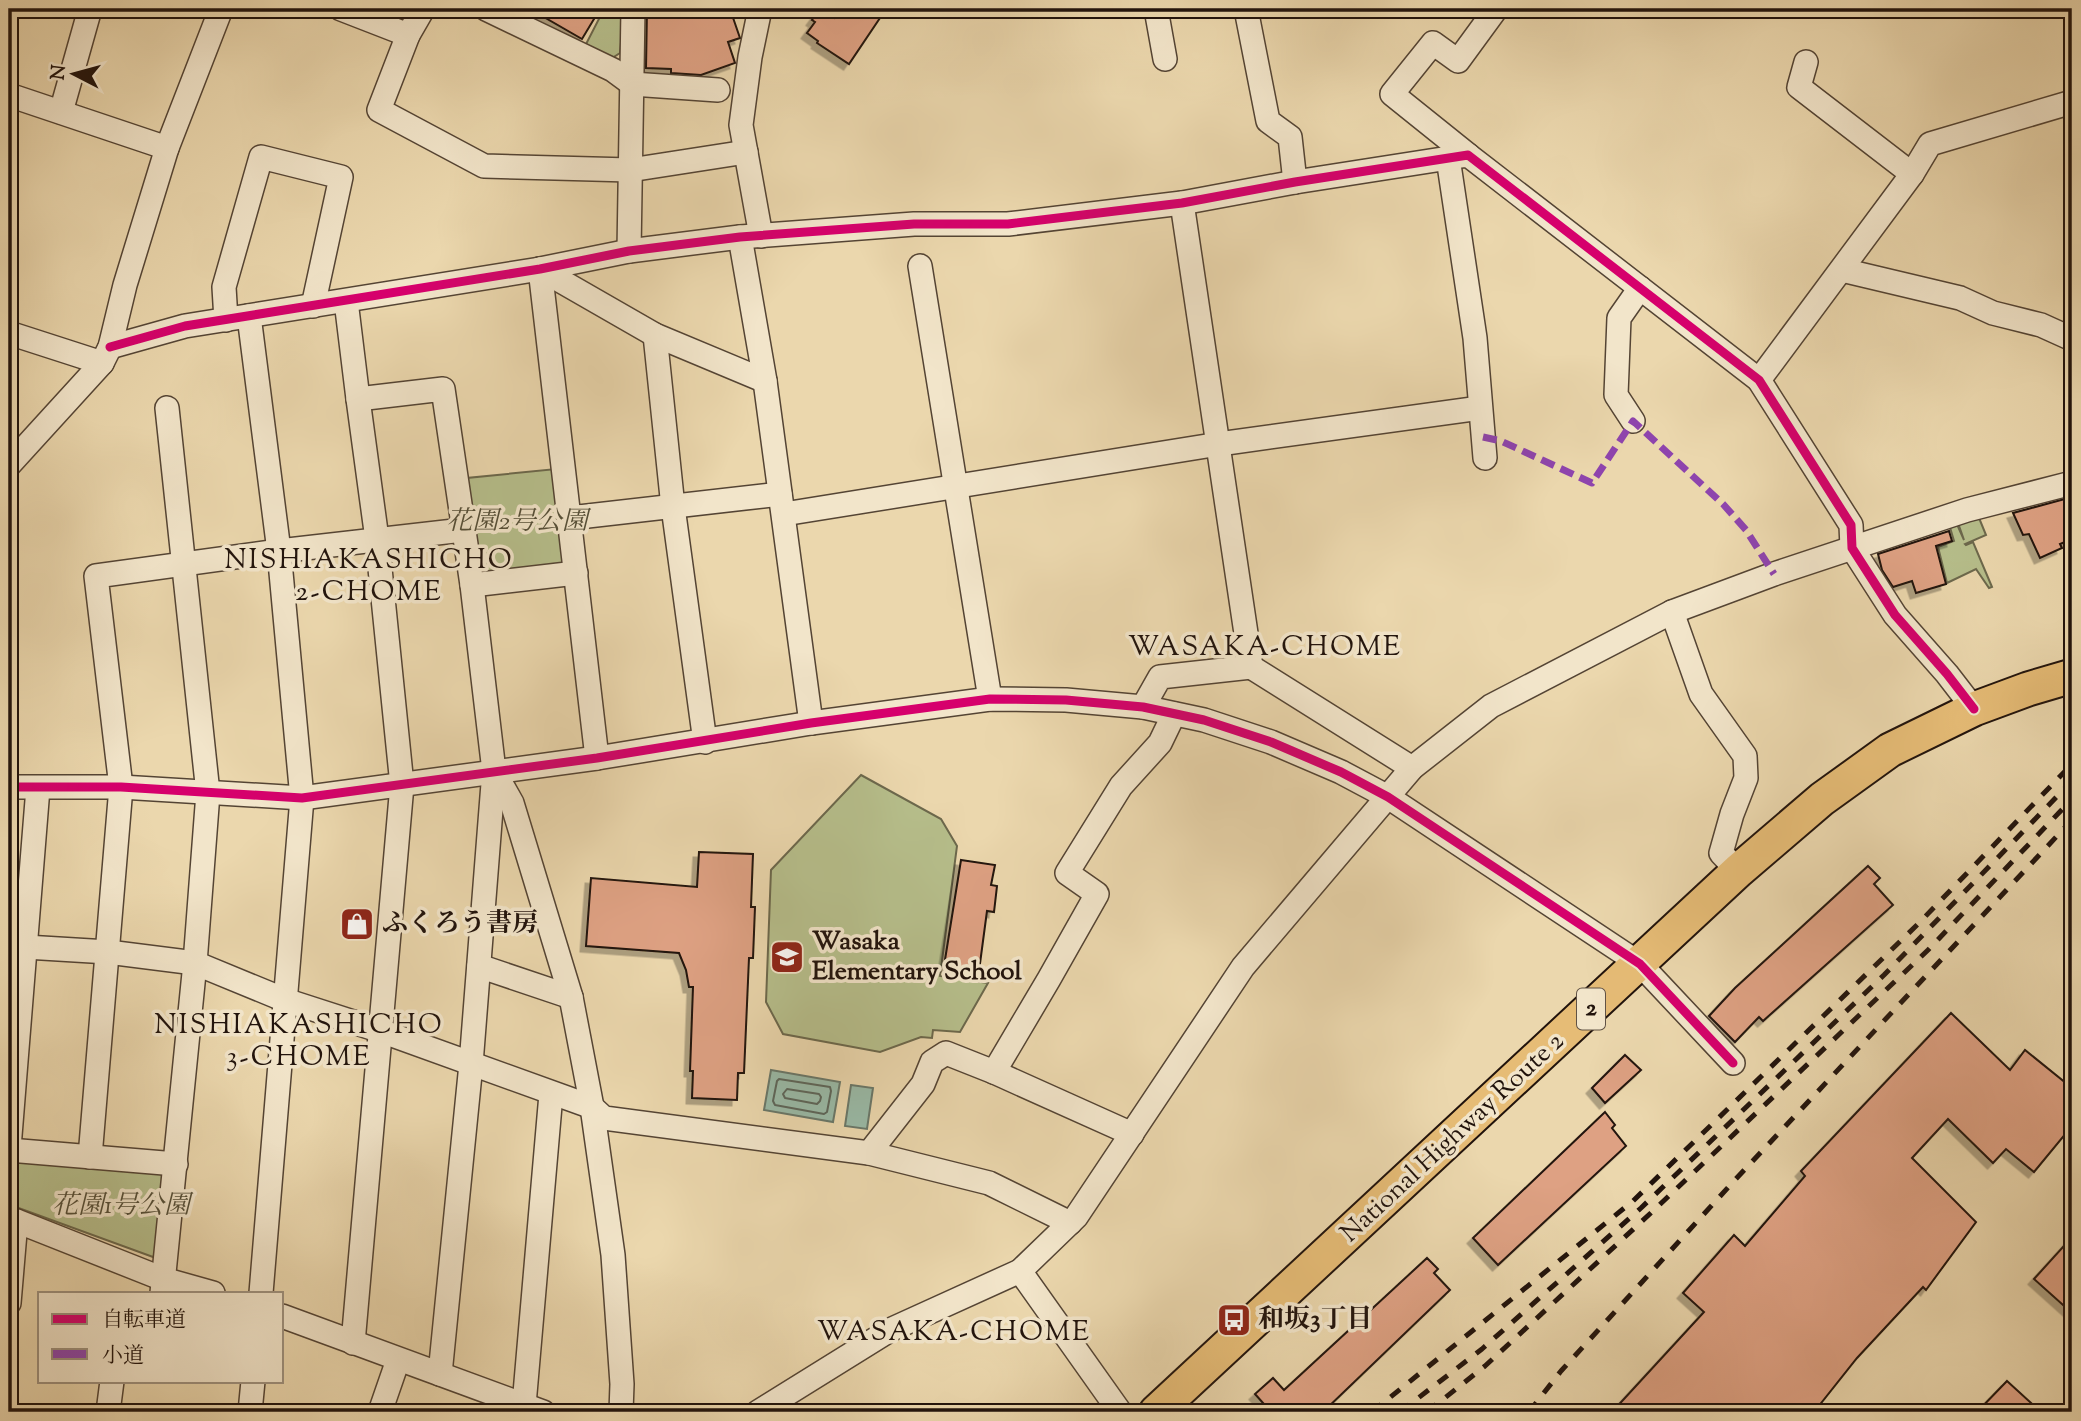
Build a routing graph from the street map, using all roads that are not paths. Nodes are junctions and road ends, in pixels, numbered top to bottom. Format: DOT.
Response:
graph roads {
  1 [pos="90,9"];
  2 [pos="221,9"];
  3 [pos="341,9"];
  4 [pos="423,9"];
  5 [pos="486,9"];
  6 [pos="633,9"];
  7 [pos="760,9"];
  8 [pos="1156,9"];
  9 [pos="1246,9"];
  10 [pos="1496,9"];
  11 [pos="408,35"];
  12 [pos="1165,59"];
  13 [pos="1806,62"];
  14 [pos="632,84"];
  15 [pos="718,90"];
  16 [pos="9,94"];
  17 [pos="2072,102"];
  18 [pos="61,112"];
  19 [pos="167,148"];
  20 [pos="746,152"];
  21 [pos="1458,156"];
  22 [pos="630,170"];
  23 [pos="1912,174"];
  24 [pos="1296,182"];
  25 [pos="1182,203"];
  26 [pos="751,237"];
  27 [pos="629,251"];
  28 [pos="920,266"];
  29 [pos="540,269"];
  30 [pos="1842,270"];
  31 [pos="1640,288"];
  32 [pos="346,301"];
  33 [pos="313,306"];
  34 [pos="249,316"];
  35 [pos="226,320"];
  36 [pos="9,333"];
  37 [pos="655,335"];
  38 [pos="2072,339"];
  39 [pos="106,355"];
  40 [pos="1759,380"];
  41 [pos="765,381"];
  42 [pos="358,399"];
  43 [pos="167,408"];
  44 [pos="1480,408"];
  45 [pos="1633,421"];
  46 [pos="1219,444"];
  47 [pos="1485,458"];
  48 [pos="9,465"];
  49 [pos="2072,483"];
  50 [pos="956,485"];
  51 [pos="782,504"];
  52 [pos="673,507"];
  53 [pos="570,518"];
  54 [pos="463,530"];
  55 [pos="377,539"];
  56 [pos="1852,548"];
  57 [pos="279,551"];
  58 [pos="184,564"];
  59 [pos="576,573"];
  60 [pos="472,585"];
  61 [pos="1672,612"];
  62 [pos="1251,667"];
  63 [pos="2072,676"];
  64 [pos="990,699"];
  65 [pos="1143,707"];
  66 [pos="1974,709"];
  67 [pos="1174,714"];
  68 [pos="811,723"];
  69 [pos="705,742"];
  70 [pos="597,758"];
  71 [pos="1412,768"];
  72 [pos="494,771"];
  73 [pos="402,785"];
  74 [pos="9,787"];
  75 [pos="121,787"];
  76 [pos="38,788"];
  77 [pos="208,793"];
  78 [pos="302,797"];
  79 [pos="1388,797"];
  80 [pos="1738,871"];
  81 [pos="17,947"];
  82 [pos="108,952"];
  83 [pos="195,963"];
  84 [pos="1640,964"];
  85 [pos="478,966"];
  86 [pos="571,997"];
  87 [pos="285,1000"];
  88 [pos="381,1031"];
  89 [pos="1733,1063"];
  90 [pos="471,1064"];
  91 [pos="994,1072"];
  92 [pos="551,1094"];
  93 [pos="592,1107"];
  94 [pos="1132,1134"];
  95 [pos="9,1149"];
  96 [pos="869,1153"];
  97 [pos="90,1157"];
  98 [pos="176,1164"];
  99 [pos="12,1219"];
  100 [pos="1070,1223"];
  101 [pos="1020,1271"];
  102 [pos="162,1286"];
  103 [pos="206,1292"];
  104 [pos="261,1292"];
  105 [pos="9,1303"];
  106 [pos="284,1316"];
  107 [pos="353,1343"];
  108 [pos="398,1360"];
  109 [pos="440,1374"];
  110 [pos="112,1382"];
  111 [pos="253,1382"];
  112 [pos="533,1409"];
  113 [pos="108,1412"];
  114 [pos="250,1412"];
  115 [pos="380,1412"];
  116 [pos="621,1412"];
  117 [pos="758,1412"];
  118 [pos="1120,1412"];
  119 [pos="1156,1412"];
  1 -- 18 [label="street"];
  2 -- 19 [label="street"];
  3 -- 11 [label="street"];
  4 -- 11 [label="street"];
  5 -- 14 [label="street"];
  6 -- 14 [label="street"];
  7 -- 20 [label="street"];
  8 -- 12 [label="street"];
  9 -- 24 [label="street"];
  10 -- 21 [label="street"];
  11 -- 22 [label="street"];
  13 -- 23 [label="street"];
  14 -- 15 [label="street"];
  14 -- 22 [label="street"];
  16 -- 18 [label="street"];
  17 -- 23 [label="street"];
  18 -- 19 [label="street"];
  19 -- 39 [label="street"];
  20 -- 22 [label="street"];
  20 -- 26 [label="street"];
  21 -- 24 [label="street"];
  21 -- 31 [label="street"];
  21 -- 44 [label="street"];
  22 -- 27 [label="street"];
  23 -- 30 [label="street"];
  24 -- 25 [label="street"];
  25 -- 26 [label="street"];
  25 -- 46 [label="street"];
  26 -- 27 [label="street"];
  26 -- 41 [label="street"];
  27 -- 29 [label="street"];
  28 -- 50 [label="street"];
  29 -- 32 [label="street"];
  29 -- 37 [label="street"];
  29 -- 53 [label="street"];
  30 -- 38 [label="street"];
  30 -- 40 [label="street"];
  31 -- 40 [label="street"];
  31 -- 45 [label="street"];
  32 -- 33 [label="street"];
  32 -- 42 [label="street"];
  33 -- 34 [label="street"];
  33 -- 35 [label="street"];
  34 -- 35 [label="street"];
  34 -- 57 [label="street"];
  35 -- 39 [label="street"];
  36 -- 39 [label="street"];
  37 -- 41 [label="street"];
  37 -- 52 [label="street"];
  39 -- 48 [label="street"];
  40 -- 56 [label="street"];
  41 -- 51 [label="street"];
  42 -- 54 [label="street"];
  42 -- 55 [label="street"];
  43 -- 58 [label="street"];
  44 -- 46 [label="street"];
  44 -- 47 [label="street"];
  46 -- 50 [label="street"];
  46 -- 62 [label="street"];
  49 -- 56 [label="street"];
  50 -- 51 [label="street"];
  50 -- 64 [label="street"];
  51 -- 52 [label="street"];
  51 -- 68 [label="street"];
  52 -- 53 [label="street"];
  52 -- 69 [label="street"];
  53 -- 59 [label="street"];
  54 -- 55 [label="street"];
  54 -- 60 [label="street"];
  55 -- 57 [label="street"];
  55 -- 73 [label="street"];
  56 -- 61 [label="street"];
  56 -- 66 [label="street"];
  57 -- 58 [label="street"];
  57 -- 78 [label="street"];
  58 -- 75 [label="street"];
  58 -- 77 [label="street"];
  59 -- 60 [label="street"];
  59 -- 70 [label="street"];
  60 -- 72 [label="street"];
  61 -- 71 [label="street"];
  61 -- 80 [label="street"];
  62 -- 65 [label="street"];
  62 -- 71 [label="street"];
  63 -- 66 [label="highway, National Highway Route 2 / 2"];
  64 -- 65 [label="street"];
  64 -- 68 [label="street"];
  65 -- 67 [label="street"];
  66 -- 80 [label="highway, National Highway Route 2 / 2"];
  67 -- 79 [label="street"];
  67 -- 91 [label="street"];
  68 -- 69 [label="street"];
  69 -- 70 [label="street"];
  70 -- 72 [label="street"];
  71 -- 79 [label="street"];
  72 -- 73 [label="street"];
  72 -- 85 [label="street"];
  72 -- 86 [label="street"];
  73 -- 78 [label="street"];
  73 -- 88 [label="street"];
  74 -- 76 [label="street"];
  75 -- 76 [label="street"];
  75 -- 77 [label="street"];
  75 -- 82 [label="street"];
  76 -- 81 [label="street"];
  77 -- 78 [label="street"];
  77 -- 83 [label="street"];
  78 -- 87 [label="street"];
  79 -- 84 [label="street"];
  79 -- 94 [label="street"];
  80 -- 84 [label="highway, National Highway Route 2 / 2"];
  81 -- 82 [label="street"];
  81 -- 95 [label="street"];
  82 -- 83 [label="street"];
  82 -- 97 [label="street"];
  83 -- 87 [label="street"];
  83 -- 98 [label="street"];
  84 -- 89 [label="street"];
  84 -- 119 [label="highway, National Highway Route 2 / 2"];
  85 -- 86 [label="street"];
  85 -- 90 [label="street"];
  86 -- 93 [label="street"];
  87 -- 88 [label="street"];
  87 -- 104 [label="street"];
  88 -- 90 [label="street"];
  88 -- 107 [label="street"];
  90 -- 92 [label="street"];
  90 -- 109 [label="street"];
  91 -- 94 [label="street"];
  91 -- 96 [label="street"];
  92 -- 93 [label="street"];
  92 -- 112 [label="street"];
  93 -- 96 [label="street"];
  93 -- 116 [label="street"];
  94 -- 100 [label="street"];
  95 -- 97 [label="street"];
  96 -- 100 [label="street"];
  97 -- 98 [label="street"];
  98 -- 102 [label="street"];
  99 -- 102 [label="street"];
  99 -- 105 [label="street"];
  100 -- 101 [label="street"];
  101 -- 117 [label="street"];
  101 -- 118 [label="street"];
  102 -- 103 [label="street"];
  106 -- 107 [label="street"];
  107 -- 108 [label="street"];
  108 -- 109 [label="street"];
  108 -- 115 [label="street"];
  109 -- 112 [label="street"];
  110 -- 113 [label="street"];
  111 -- 114 [label="street"];
}
